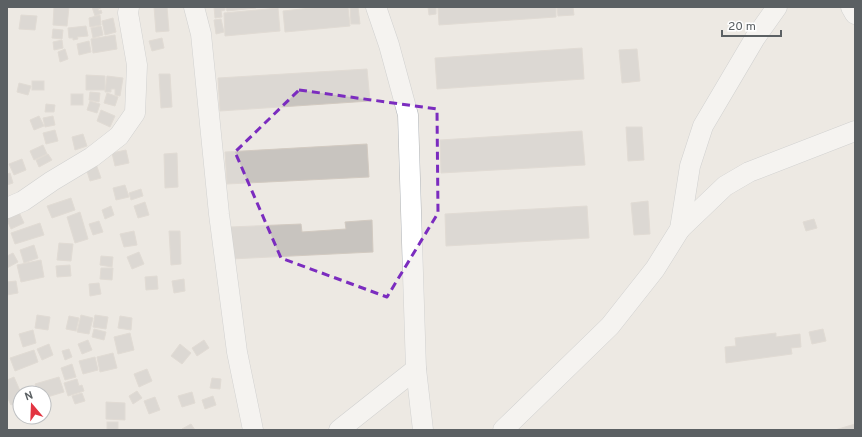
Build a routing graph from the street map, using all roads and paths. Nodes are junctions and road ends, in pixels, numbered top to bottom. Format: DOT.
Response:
graph roads {
  1 [pos="129,7"];
  2 [pos="194,7"];
  3 [pos="376,7"];
  4 [pos="778,7"];
  5 [pos="850,7"];
  6 [pos="855,14"];
  7 [pos="855,131"];
  8 [pos="7,208"];
  9 [pos="680,229"];
  10 [pos="416,368"];
  11 [pos="253,430"];
  12 [pos="339,430"];
  13 [pos="423,430"];
  14 [pos="502,430"];
  1 -- 8 [label="street"];
  2 -- 11 [label="street"];
  3 -- 10 [label="street"];
  4 -- 9 [label="street"];
  5 -- 6 [label="street"];
  7 -- 9 [label="street"];
  9 -- 14 [label="street"];
  10 -- 12 [label="street"];
  10 -- 13 [label="street"];
}
